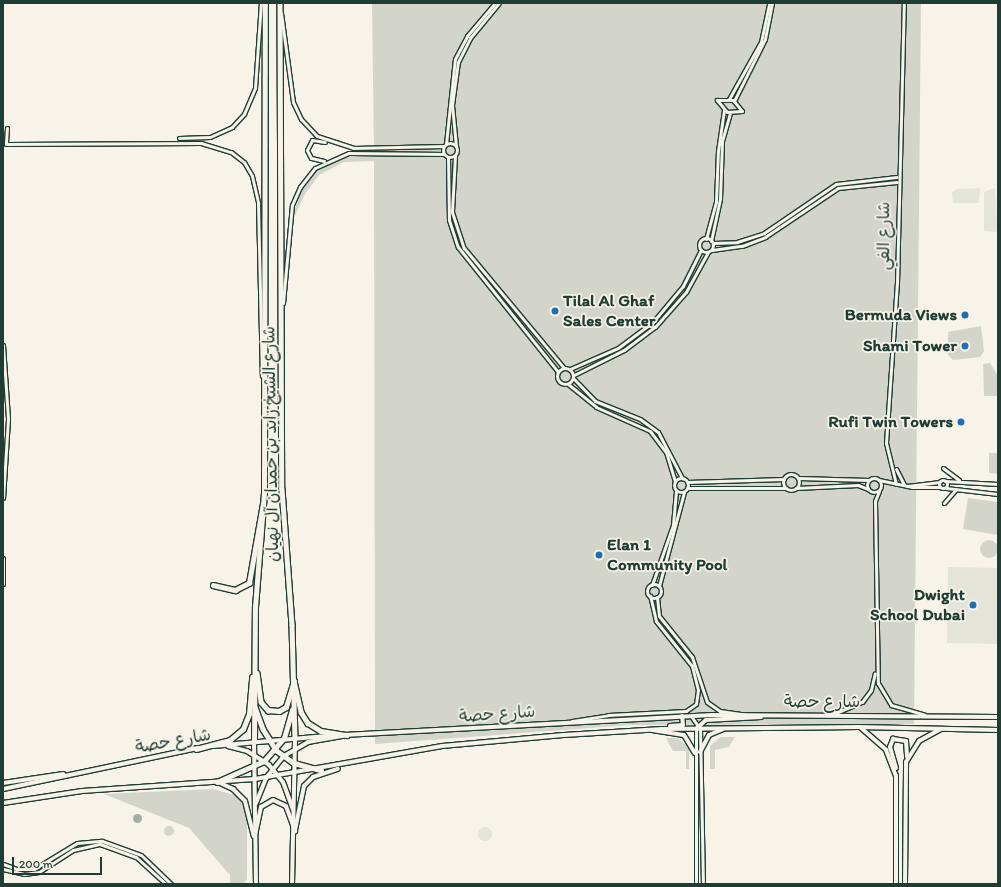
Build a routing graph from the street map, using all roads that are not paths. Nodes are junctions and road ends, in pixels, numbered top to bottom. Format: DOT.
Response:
graph roads {
  1 [pos="261,3"];
  2 [pos="265,3"];
  3 [pos="280,3"];
  4 [pos="495,3"];
  5 [pos="499,3"];
  6 [pos="770,3"];
  7 [pos="904,3"];
  8 [pos="280,10"];
  9 [pos="729,99"];
  10 [pos="734,101"];
  11 [pos="724,110"];
  12 [pos="730,113"];
  13 [pos="7,128"];
  14 [pos="210,137"];
  15 [pos="179,138"];
  16 [pos="5,139"];
  17 [pos="329,142"];
  18 [pos="210,144"];
  19 [pos="445,145"];
  20 [pos="456,146"];
  21 [pos="444,154"];
  22 [pos="455,156"];
  23 [pos="448,158"];
  24 [pos="325,162"];
  25 [pos="897,177"];
  26 [pos="897,182"];
  27 [pos="706,239"];
  28 [pos="712,242"];
  29 [pos="701,250"];
  30 [pos="712,250"];
  31 [pos="708,252"];
  32 [pos="281,306"];
  33 [pos="3,345"];
  34 [pos="564,368"];
  35 [pos="570,369"];
  36 [pos="558,372"];
  37 [pos="574,377"];
  38 [pos="568,384"];
  39 [pos="264,430"];
  40 [pos="894,468"];
  41 [pos="943,468"];
  42 [pos="682,478"];
  43 [pos="798,478"];
  44 [pos="784,479"];
  45 [pos="869,480"];
  46 [pos="879,480"];
  47 [pos="961,480"];
  48 [pos="945,481"];
  49 [pos="674,482"];
  50 [pos="687,482"];
  51 [pos="940,482"];
  52 [pos="890,484"];
  53 [pos="896,484"];
  54 [pos="998,484"];
  55 [pos="906,486"];
  56 [pos="940,487"];
  57 [pos="687,488"];
  58 [pos="786,488"];
  59 [pos="796,488"];
  60 [pos="946,488"];
  61 [pos="956,489"];
  62 [pos="869,490"];
  63 [pos="880,490"];
  64 [pos="676,491"];
  65 [pos="684,492"];
  66 [pos="998,494"];
  67 [pos="3,498"];
  68 [pos="875,501"];
  69 [pos="944,502"];
  70 [pos="264,503"];
  71 [pos="3,558"];
  72 [pos="3,584"];
  73 [pos="213,585"];
  74 [pos="652,585"];
  75 [pos="659,586"];
  76 [pos="650,596"];
  77 [pos="657,597"];
  78 [pos="255,668"];
  79 [pos="876,672"];
  80 [pos="294,681"];
  81 [pos="294,697"];
  82 [pos="254,702"];
  83 [pos="750,715"];
  84 [pos="769,715"];
  85 [pos="831,715"];
  86 [pos="682,716"];
  87 [pos="691,716"];
  88 [pos="932,717"];
  89 [pos="998,717"];
  90 [pos="572,721"];
  91 [pos="698,727"];
  92 [pos="859,727"];
  93 [pos="726,728"];
  94 [pos="662,729"];
  95 [pos="942,729"];
  96 [pos="651,730"];
  97 [pos="998,730"];
  98 [pos="347,735"];
  99 [pos="294,737"];
  100 [pos="284,738"];
  101 [pos="268,739"];
  102 [pos="254,741"];
  103 [pos="219,746"];
  104 [pos="196,749"];
  105 [pos="295,749"];
  106 [pos="276,750"];
  107 [pos="700,752"];
  108 [pos="695,753"];
  109 [pos="255,755"];
  110 [pos="284,756"];
  111 [pos="264,761"];
  112 [pos="906,762"];
  113 [pos="294,763"];
  114 [pos="341,767"];
  115 [pos="101,768"];
  116 [pos="255,768"];
  117 [pos="273,769"];
  118 [pos="321,770"];
  119 [pos="294,774"];
  120 [pos="279,776"];
  121 [pos="896,776"];
  122 [pos="266,778"];
  123 [pos="255,779"];
  124 [pos="217,782"];
  125 [pos="3,783"];
  126 [pos="3,789"];
  127 [pos="3,803"];
  128 [pos="255,807"];
  129 [pos="294,816"];
  130 [pos="295,831"];
  131 [pos="254,836"];
  132 [pos="3,864"];
  133 [pos="3,868"];
  134 [pos="166,884"];
  135 [pos="171,884"];
  136 [pos="256,884"];
  137 [pos="292,884"];
  138 [pos="696,884"];
  139 [pos="703,884"];
  140 [pos="896,884"];
  141 [pos="905,884"];
  1 -- 14 [label="street"];
  2 -- 39 [label="highway, شارع الشيخ زايد بن حمدان آل نهيان"];
  3 -- 8 [label="highway, شارع الشيخ زايد بن حمدان آل نهيان"];
  4 -- 19 [label="street"];
  5 -- 20 [label="street"];
  6 -- 9 [label="street"];
  6 -- 10 [label="street"];
  7 -- 25 [label="street, شارع الفي"];
  8 -- 17 [label="street"];
  8 -- 32 [label="highway, شارع الشيخ زايد بن حمدان آل نهيان"];
  9 -- 10 [label="street"];
  9 -- 11 [label="street"];
  10 -- 12 [label="street"];
  11 -- 12 [label="street"];
  11 -- 27 [label="street"];
  12 -- 28 [label="street"];
  13 -- 16 [label="street"];
  14 -- 15 [label="street"];
  14 -- 18 [label="street"];
  16 -- 18 [label="street"];
  17 -- 19 [label="street"];
  17 -- 24 [label="street"];
  18 -- 39 [label="street"];
  19 -- 20 [label="street"];
  19 -- 21 [label="street"];
  20 -- 22 [label="street"];
  21 -- 23 [label="street"];
  21 -- 24 [label="street"];
  22 -- 23 [label="street"];
  22 -- 34 [label="street"];
  23 -- 36 [label="street"];
  24 -- 32 [label="street"];
  25 -- 26 [label="street, شارع الفي"];
  25 -- 28 [label="street"];
  26 -- 30 [label="street"];
  26 -- 40 [label="street, شارع الفي"];
  27 -- 28 [label="street"];
  27 -- 29 [label="street"];
  28 -- 30 [label="street"];
  29 -- 31 [label="street"];
  29 -- 35 [label="street"];
  30 -- 31 [label="street"];
  31 -- 37 [label="street"];
  32 -- 80 [label="highway, شارع الشيخ زايد بن حمدان آل نهيان"];
  33 -- 67 [label="street"];
  34 -- 35 [label="street"];
  34 -- 36 [label="street"];
  35 -- 37 [label="street"];
  36 -- 38 [label="street"];
  37 -- 38 [label="street"];
  37 -- 42 [label="street"];
  38 -- 49 [label="street"];
  39 -- 70 [label="highway, شارع الشيخ زايد بن حمدان آل نهيان"];
  40 -- 53 [label="street"];
  40 -- 55 [label="street"];
  41 -- 47 [label="street"];
  42 -- 49 [label="street"];
  42 -- 50 [label="street"];
  43 -- 44 [label="street"];
  43 -- 45 [label="street"];
  43 -- 59 [label="street"];
  44 -- 50 [label="street"];
  44 -- 58 [label="street"];
  45 -- 46 [label="street"];
  45 -- 62 [label="street"];
  46 -- 52 [label="street"];
  46 -- 63 [label="street"];
  47 -- 48 [label="street"];
  47 -- 54 [label="street"];
  48 -- 51 [label="street"];
  48 -- 60 [label="street"];
  49 -- 64 [label="street"];
  50 -- 57 [label="street"];
  51 -- 55 [label="street"];
  51 -- 56 [label="street"];
  52 -- 53 [label="street"];
  52 -- 63 [label="street"];
  53 -- 55 [label="street"];
  55 -- 56 [label="street"];
  56 -- 60 [label="street"];
  57 -- 58 [label="street"];
  57 -- 65 [label="street"];
  58 -- 59 [label="street"];
  59 -- 62 [label="street"];
  60 -- 61 [label="street"];
  61 -- 66 [label="street"];
  61 -- 69 [label="street"];
  62 -- 63 [label="street"];
  62 -- 68 [label="street"];
  63 -- 68 [label="street"];
  64 -- 65 [label="street"];
  64 -- 74 [label="street"];
  65 -- 75 [label="street"];
  68 -- 79 [label="street"];
  70 -- 73 [label="highway"];
  70 -- 78 [label="highway, شارع الشيخ زايد بن حمدان آل نهيان"];
  71 -- 72 [label="street"];
  74 -- 75 [label="street"];
  74 -- 76 [label="street"];
  75 -- 77 [label="street"];
  76 -- 77 [label="street"];
  76 -- 90 [label="street"];
  77 -- 83 [label="street"];
  78 -- 80 [label="highway"];
  78 -- 82 [label="highway, شارع الشيخ زايد بن حمدان آل نهيان"];
  78 -- 104 [label="highway"];
  79 -- 85 [label="street"];
  79 -- 88 [label="street"];
  80 -- 81 [label="highway, شارع الشيخ زايد بن حمدان آل نهيان"];
  80 -- 98 [label="highway"];
  81 -- 99 [label="highway, شارع الشيخ زايد بن حمدان آل نهيان"];
  81 -- 100 [label="highway"];
  82 -- 101 [label="highway"];
  82 -- 102 [label="highway, شارع الشيخ زايد بن حمدان آل نهيان"];
  83 -- 84 [label="main road, شارع حصة"];
  83 -- 87 [label="main road, شارع حصة"];
  84 -- 85 [label="main road, شارع حصة"];
  84 -- 91 [label="main road"];
  85 -- 88 [label="main road, شارع حصة"];
  86 -- 87 [label="main road, شارع حصة"];
  86 -- 90 [label="main road, شارع حصة"];
  86 -- 94 [label="main road"];
  87 -- 91 [label="street"];
  88 -- 89 [label="main road, شارع حصة"];
  90 -- 98 [label="main road, شارع حصة"];
  91 -- 93 [label="main road, شارع حصة"];
  91 -- 94 [label="main road, شارع حصة"];
  91 -- 107 [label="street"];
  91 -- 108 [label="street"];
  92 -- 93 [label="main road, شارع حصة"];
  92 -- 95 [label="main road, شارع حصة"];
  92 -- 121 [label="main road"];
  93 -- 107 [label="main road"];
  94 -- 96 [label="main road, شارع حصة"];
  95 -- 97 [label="main road, شارع حصة"];
  95 -- 112 [label="main road"];
  96 -- 108 [label="main road"];
  96 -- 114 [label="main road, شارع حصة"];
  98 -- 99 [label="main road, شارع حصة"];
  98 -- 105 [label="main road"];
  99 -- 100 [label="main road, شارع حصة"];
  99 -- 105 [label="main road, شارع الشيخ زايد بن حمدان آل نهيان"];
  100 -- 101 [label="main road, شارع حصة"];
  100 -- 106 [label="highway"];
  101 -- 102 [label="main road, شارع حصة"];
  101 -- 106 [label="highway"];
  102 -- 103 [label="main road, شارع حصة"];
  102 -- 109 [label="main road, شارع الشيخ زايد بن حمدان آل نهيان"];
  103 -- 104 [label="main road, شارع حصة"];
  103 -- 109 [label="main road"];
  104 -- 115 [label="main road, شارع حصة"];
  105 -- 110 [label="main road"];
  105 -- 113 [label="main road, شارع الشيخ زايد بن حمدان آل نهيان"];
  106 -- 110 [label="highway"];
  106 -- 111 [label="highway"];
  107 -- 139 [label="street"];
  108 -- 138 [label="street"];
  109 -- 111 [label="main road"];
  109 -- 116 [label="main road, شارع الشيخ زايد بن حمدان آل نهيان"];
  110 -- 113 [label="highway"];
  110 -- 117 [label="main road"];
  111 -- 116 [label="highway"];
  111 -- 117 [label="main road"];
  112 -- 121 [label="main road"];
  112 -- 141 [label="main road"];
  113 -- 118 [label="highway"];
  113 -- 119 [label="main road, شارع الشيخ زايد بن حمدان آل نهيان"];
  114 -- 118 [label="main road, شارع حصة"];
  114 -- 130 [label="main road"];
  115 -- 125 [label="main road"];
  115 -- 126 [label="main road, شارع حصة"];
  116 -- 123 [label="main road, شارع الشيخ زايد بن حمدان آل نهيان"];
  116 -- 124 [label="highway"];
  117 -- 120 [label="main road"];
  117 -- 122 [label="main road"];
  118 -- 119 [label="main road, شارع حصة"];
  119 -- 120 [label="main road, شارع حصة"];
  119 -- 129 [label="main road, شارع الشيخ زايد بن حمدان آل نهيان"];
  120 -- 122 [label="main road, شارع حصة"];
  120 -- 129 [label="main road"];
  121 -- 140 [label="main road"];
  122 -- 123 [label="main road, شارع حصة"];
  122 -- 128 [label="main road"];
  123 -- 124 [label="main road, شارع حصة"];
  123 -- 128 [label="main road, شارع الشيخ زايد بن حمدان آل نهيان"];
  124 -- 127 [label="main road, شارع حصة"];
  124 -- 131 [label="main road"];
  128 -- 131 [label="main road, شارع الشيخ زايد بن حمدان آل نهيان"];
  129 -- 130 [label="main road, شارع الشيخ زايد بن حمدان آل نهيان"];
  130 -- 131 [label="main road"];
  130 -- 137 [label="main road, شارع الشيخ زايد بن حمدان آل نهيان"];
  131 -- 136 [label="main road, شارع الشيخ زايد بن حمدان آل نهيان"];
  132 -- 135 [label="street"];
  133 -- 134 [label="street"];
}
